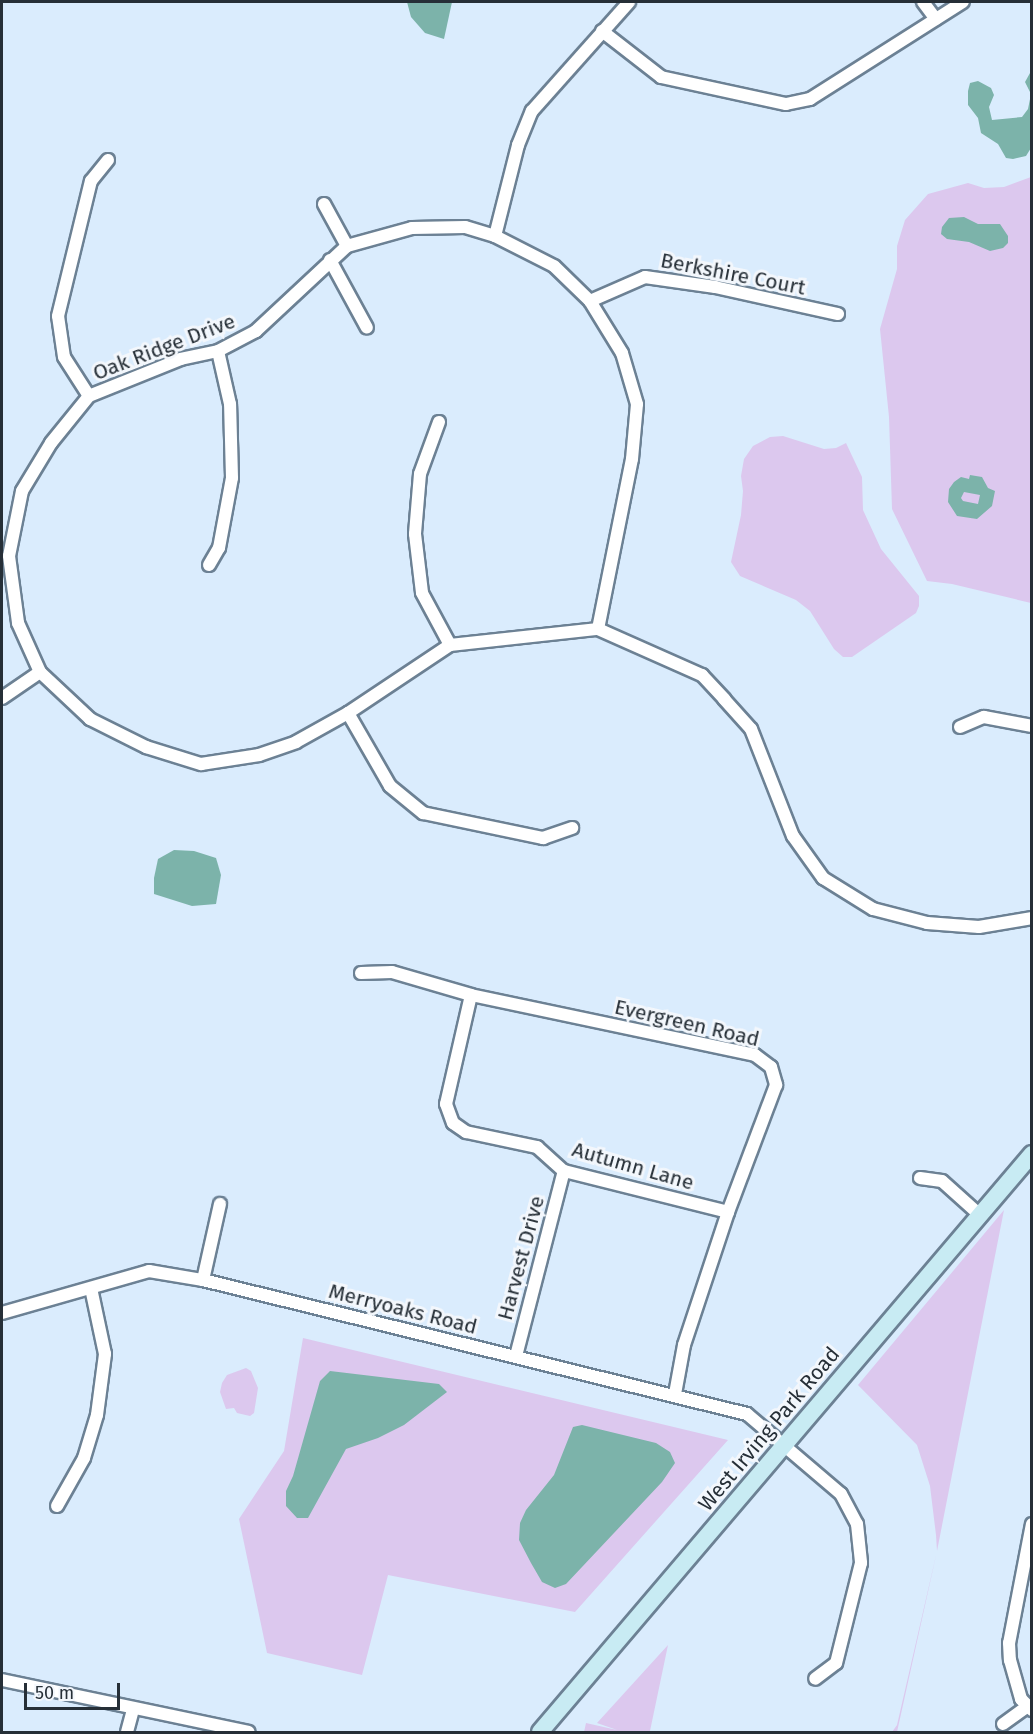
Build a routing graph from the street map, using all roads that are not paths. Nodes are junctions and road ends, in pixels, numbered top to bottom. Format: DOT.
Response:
graph roads {
  1 [pos="629,2"];
  2 [pos="923,2"];
  3 [pos="963,2"];
  4 [pos="936,19"];
  5 [pos="602,31"];
  6 [pos="108,160"];
  7 [pos="324,204"];
  8 [pos="495,236"];
  9 [pos="347,246"];
  10 [pos="330,260"];
  11 [pos="590,301"];
  12 [pos="838,314"];
  13 [pos="367,328"];
  14 [pos="218,351"];
  15 [pos="89,396"];
  16 [pos="439,422"];
  17 [pos="209,565"];
  18 [pos="598,629"];
  19 [pos="450,645"];
  20 [pos="40,672"];
  21 [pos="2,698"];
  22 [pos="348,713"];
  23 [pos="1032,726"];
  24 [pos="960,727"];
  25 [pos="572,828"];
  26 [pos="1032,918"];
  27 [pos="361,973"];
  28 [pos="471,995"];
  29 [pos="1032,1154"];
  30 [pos="564,1170"];
  31 [pos="920,1178"];
  32 [pos="220,1204"];
  33 [pos="728,1212"];
  34 [pos="981,1216"];
  35 [pos="203,1280"];
  36 [pos="91,1288"];
  37 [pos="2,1313"];
  38 [pos="516,1356"];
  39 [pos="675,1394"];
  40 [pos="786,1444"];
  41 [pos="57,1506"];
  42 [pos="1032,1524"];
  43 [pos="1029,1544"];
  44 [pos="815,1679"];
  45 [pos="2,1680"];
  46 [pos="1030,1708"];
  47 [pos="133,1709"];
  48 [pos="1003,1724"];
  49 [pos="127,1732"];
  50 [pos="249,1732"];
  51 [pos="540,1732"];
  1 -- 5 [label="street"];
  2 -- 4 [label="street"];
  3 -- 4 [label="street"];
  4 -- 5 [label="street"];
  5 -- 8 [label="street"];
  6 -- 15 [label="street"];
  7 -- 9 [label="street"];
  8 -- 9 [label="street, Oak Ridge Drive"];
  8 -- 11 [label="street, Oak Ridge Drive"];
  9 -- 10 [label="street, Oak Ridge Drive"];
  10 -- 13 [label="street"];
  10 -- 14 [label="street, Oak Ridge Drive"];
  11 -- 12 [label="street, Berkshire Court"];
  11 -- 18 [label="street, Oak Ridge Drive"];
  14 -- 15 [label="street, Oak Ridge Drive"];
  14 -- 17 [label="street"];
  15 -- 20 [label="street, Oak Ridge Drive"];
  16 -- 19 [label="street"];
  18 -- 19 [label="street, Oak Ridge Drive"];
  18 -- 26 [label="street"];
  19 -- 22 [label="street, Oak Ridge Drive"];
  20 -- 21 [label="street"];
  20 -- 22 [label="street, Oak Ridge Drive"];
  22 -- 25 [label="street"];
  23 -- 24 [label="street"];
  27 -- 28 [label="street, Evergreen Road"];
  28 -- 30 [label="street, Autumn Lane"];
  28 -- 33 [label="street, Evergreen Road"];
  29 -- 34 [label="main road, West Irving Park Road"];
  30 -- 33 [label="street, Autumn Lane"];
  30 -- 38 [label="street, Harvest Drive"];
  31 -- 34 [label="street"];
  32 -- 35 [label="street"];
  33 -- 39 [label="street, Evergreen Road"];
  34 -- 40 [label="main road, West Irving Park Road"];
  35 -- 36 [label="street, Merryoaks Road"];
  35 -- 38 [label="street, Merryoaks Road"];
  36 -- 37 [label="street, Merryoaks Road"];
  36 -- 41 [label="street"];
  38 -- 39 [label="street, Merryoaks Road"];
  39 -- 40 [label="street, Merryoaks Road"];
  40 -- 44 [label="street, Merryoaks Road"];
  40 -- 51 [label="main road, West Irving Park Road"];
  42 -- 43 [label="street"];
  43 -- 46 [label="street"];
  45 -- 47 [label="street"];
  46 -- 48 [label="street"];
  47 -- 49 [label="street"];
  47 -- 50 [label="street"];
}
